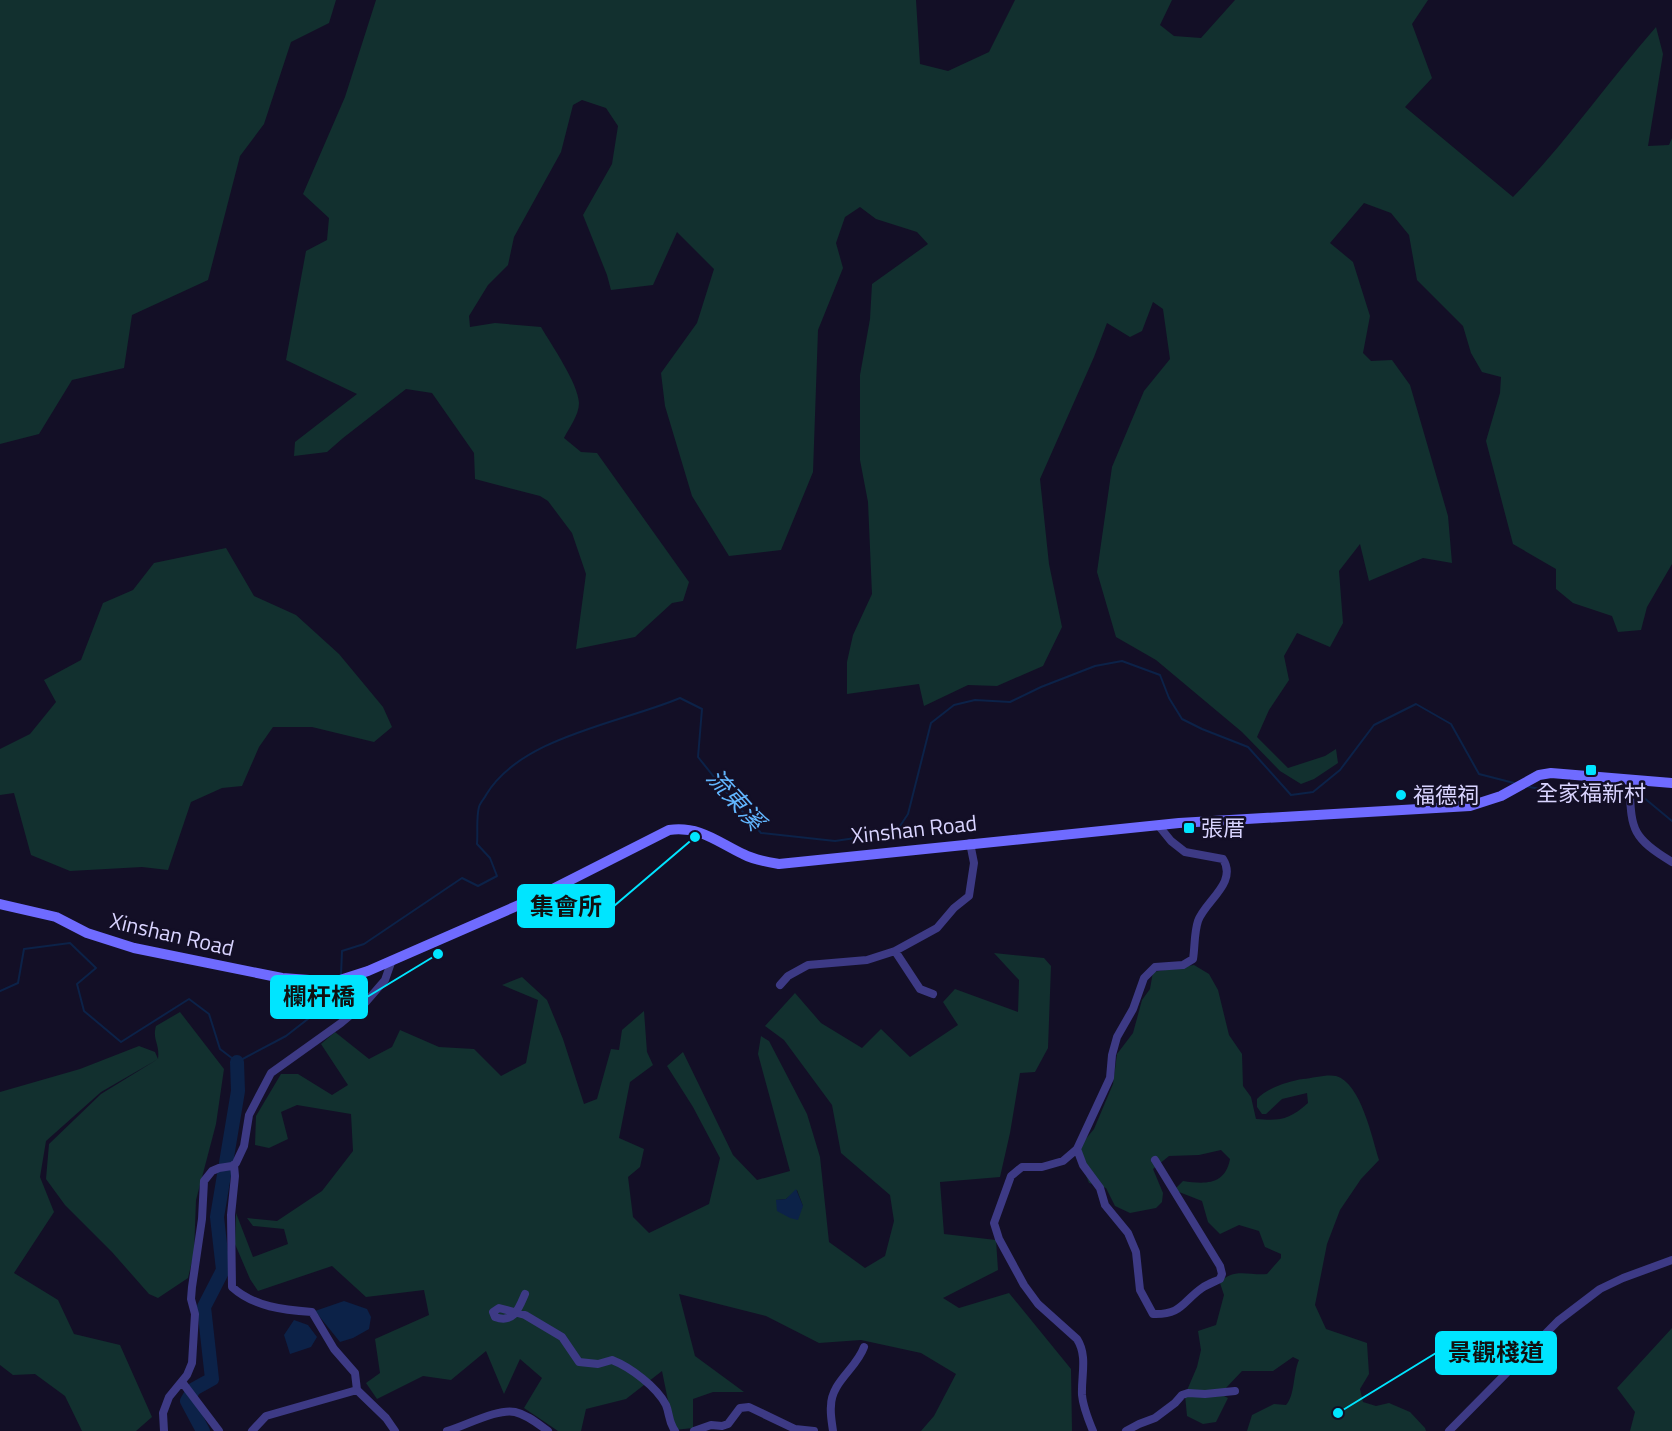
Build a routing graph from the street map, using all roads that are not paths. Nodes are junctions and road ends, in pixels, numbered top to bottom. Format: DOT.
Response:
graph roads {
  1 [pos="1630,782"];
  2 [pos="1672,783"];
  3 [pos="1158,825"];
  4 [pos="970,843"];
  5 [pos="1672,862"];
  6 [pos="0,904"];
  7 [pos="894,951"];
  8 [pos="392,960"];
  9 [pos="780,985"];
  10 [pos="933,994"];
  11 [pos="1077,1149"];
  12 [pos="1155,1160"];
  13 [pos="233,1166"];
  14 [pos="1672,1260"];
  15 [pos="525,1294"];
  16 [pos="864,1347"];
  17 [pos="182,1382"];
  18 [pos="357,1390"];
  19 [pos="1235,1391"];
  20 [pos="164,1431"];
  21 [pos="219,1431"];
  22 [pos="252,1431"];
  23 [pos="395,1431"];
  24 [pos="450,1431"];
  25 [pos="548,1431"];
  26 [pos="675,1431"];
  27 [pos="694,1431"];
  28 [pos="814,1431"];
  29 [pos="833,1431"];
  30 [pos="1093,1431"];
  31 [pos="1126,1431"];
  32 [pos="1449,1431"];
  1 -- 2 [label="street"];
  1 -- 3 [label="street, Xinshan Road"];
  1 -- 5 [label="street"];
  3 -- 4 [label="street, Xinshan Road"];
  3 -- 11 [label="street"];
  4 -- 7 [label="street"];
  4 -- 8 [label="street, Xinshan Road"];
  6 -- 8 [label="street, Xinshan Road"];
  7 -- 9 [label="street"];
  7 -- 10 [label="street"];
  8 -- 13 [label="street"];
  11 -- 12 [label="street"];
  11 -- 30 [label="street"];
  13 -- 17 [label="street"];
  13 -- 18 [label="street"];
  14 -- 32 [label="street"];
  15 -- 26 [label="street"];
  16 -- 29 [label="street"];
  17 -- 20 [label="street"];
  17 -- 21 [label="street"];
  18 -- 22 [label="street"];
  18 -- 23 [label="street"];
  19 -- 31 [label="street"];
  24 -- 25 [label="street"];
  27 -- 28 [label="street"];
}
